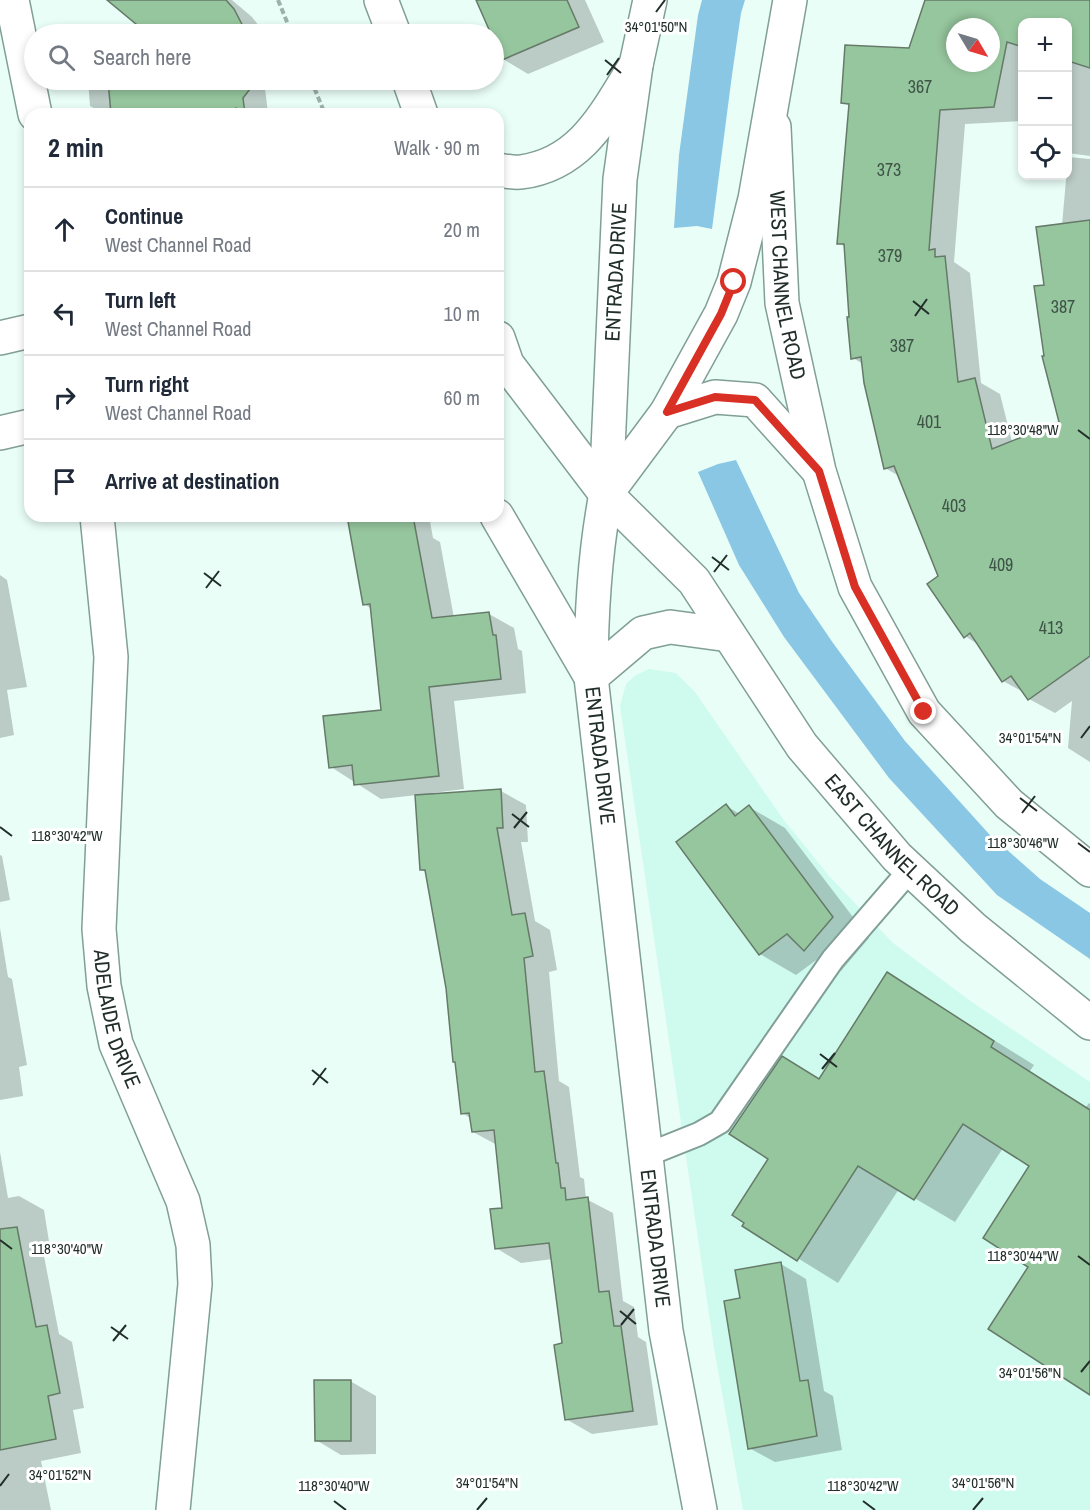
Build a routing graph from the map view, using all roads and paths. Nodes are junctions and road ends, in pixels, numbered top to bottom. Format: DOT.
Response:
graph roads {
  1 [pos="12,0"];
  2 [pos="278,0"];
  3 [pos="381,0"];
  4 [pos="650,0"];
  5 [pos="790,0"];
  6 [pos="288,24"];
  7 [pos="390,24"];
  8 [pos="24,59"];
  9 [pos="636,64"];
  10 [pos="30,90"];
  11 [pos="315,90"];
  12 [pos="413,90"];
  13 [pos="773,98"];
  14 [pos="34,108"];
  15 [pos="323,108"];
  16 [pos="419,108"];
  17 [pos="504,171"];
  18 [pos="24,332"];
  19 [pos="0,338"];
  20 [pos="504,355"];
  21 [pos="667,412"];
  22 [pos="24,427"];
  23 [pos="0,433"];
  24 [pos="819,471"];
  25 [pos="606,494"];
  26 [pos="98,522"];
  27 [pos="501,522"];
  28 [pos="729,635"];
  29 [pos="591,677"];
  30 [pos="910,870"];
  31 [pos="1090,870"];
  32 [pos="1090,1023"];
  33 [pos="644,1156"];
  34 [pos="173,1510"];
  35 [pos="700,1510"];
  1 -- 8 [label="street"];
  2 -- 6 [label="path"];
  3 -- 7 [label="street"];
  4 -- 9 [label="street, ENTRADA DRIVE"];
  5 -- 13 [label="street, WEST CHANNEL ROAD"];
  9 -- 17 [label="street"];
  9 -- 25 [label="street, ENTRADA DRIVE"];
  10 -- 14 [label="street"];
  11 -- 15 [label="path"];
  12 -- 16 [label="street"];
  13 -- 21 [label="street, WEST CHANNEL ROAD"];
  13 -- 24 [label="street, WEST CHANNEL ROAD"];
  18 -- 19 [label="street"];
  20 -- 25 [label="street, EAST CHANNEL ROAD"];
  21 -- 24 [label="street, WEST CHANNEL ROAD"];
  21 -- 25 [label="street, WEST CHANNEL ROAD"];
  22 -- 23 [label="street"];
  24 -- 31 [label="street, WEST CHANNEL ROAD"];
  25 -- 28 [label="street, EAST CHANNEL ROAD"];
  25 -- 29 [label="street, ENTRADA DRIVE"];
  26 -- 34 [label="street, ADELAIDE DRIVE"];
  27 -- 29 [label="street"];
  28 -- 29 [label="street"];
  28 -- 30 [label="street, EAST CHANNEL ROAD"];
  29 -- 33 [label="street, ENTRADA DRIVE"];
  30 -- 32 [label="street, EAST CHANNEL ROAD"];
  30 -- 33 [label="lane"];
  33 -- 35 [label="street, ENTRADA DRIVE"];
}
